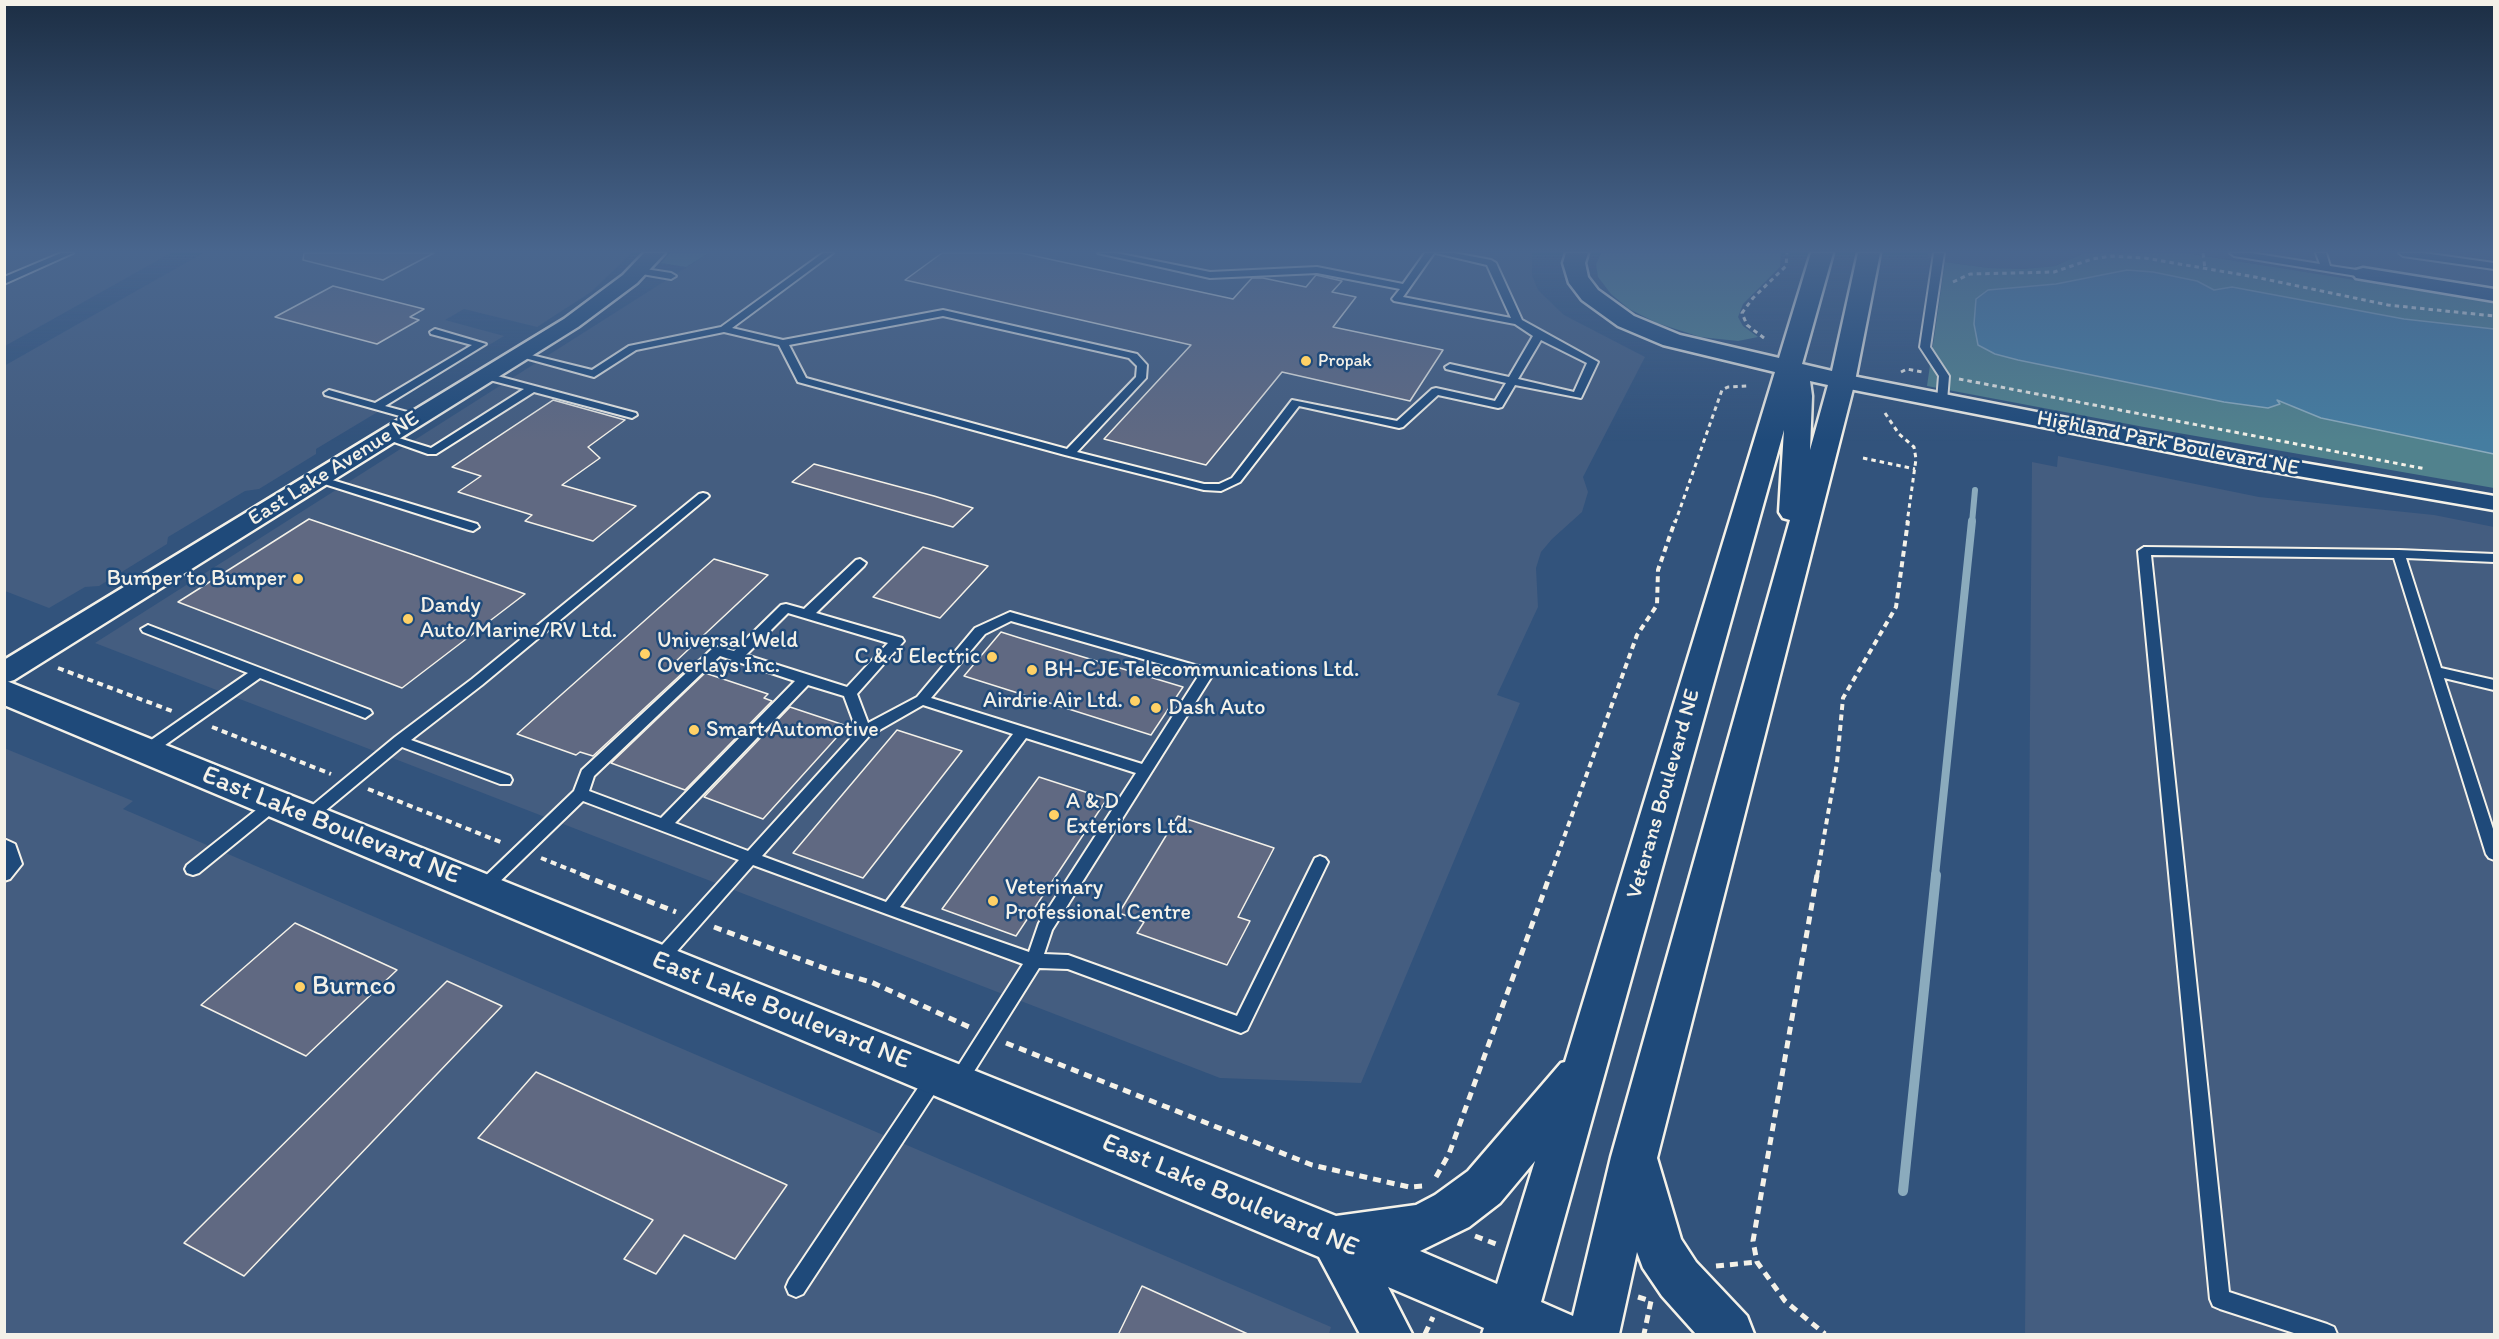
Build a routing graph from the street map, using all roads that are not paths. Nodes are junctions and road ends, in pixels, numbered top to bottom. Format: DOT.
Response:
graph roads {
  1 [pos="581,315"];
  2 [pos="743,315"];
  3 [pos="925,315"];
  4 [pos="958,315"];
  5 [pos="1484,315"];
  6 [pos="1515,315"];
  7 [pos="1618,315"];
  8 [pos="1803,315"];
  9 [pos="1856,315"];
  10 [pos="1930,315"];
  11 [pos="1518,322"];
  12 [pos="724,329"];
  13 [pos="435,332"];
  14 [pos="1539,335"];
  15 [pos="783,343"];
  16 [pos="519,355"];
  17 [pos="1449,367"];
  18 [pos="1788,367"];
  19 [pos="486,375"];
  20 [pos="1512,381"];
  21 [pos="1842,381"];
  22 [pos="532,388"];
  23 [pos="329,393"];
  24 [pos="1942,401"];
  25 [pos="376,406"];
  26 [pos="632,415"];
  27 [pos="418,418"];
  28 [pos="386,437"];
  29 [pos="1069,453"];
  30 [pos="319,479"];
  31 [pos="703,496"];
  32 [pos="2494,503"];
  33 [pos="473,527"];
  34 [pos="2399,554"];
  35 [pos="2494,558"];
  36 [pos="860,563"];
  37 [pos="1790,576"];
  38 [pos="807,614"];
  39 [pos="148,629"];
  40 [pos="736,657"];
  41 [pos="2435,671"];
  42 [pos="259,672"];
  43 [pos="4,673"];
  44 [pos="805,679"];
  45 [pos="2494,685"];
  46 [pos="4,692"];
  47 [pos="850,693"];
  48 [pos="922,700"];
  49 [pos="365,713"];
  50 [pos="1023,731"];
  51 [pos="864,732"];
  52 [pos="400,741"];
  53 [pos="146,751"];
  54 [pos="1145,770"];
  55 [pos="505,780"];
  56 [pos="581,794"];
  57 [pos="292,810"];
  58 [pos="664,825"];
  59 [pos="4,845"];
  60 [pos="2494,854"];
  61 [pos="750,858"];
  62 [pos="1320,862"];
  63 [pos="193,869"];
  64 [pos="4,875"];
  65 [pos="483,888"];
  66 [pos="889,910"];
  67 [pos="658,961"];
  68 [pos="1034,962"];
  69 [pos="1584,1066"];
  70 [pos="947,1079"];
  71 [pos="1634,1157"];
  72 [pos="1336,1240"];
  73 [pos="796,1287"];
  74 [pos="1525,1328"];
  75 [pos="1387,1335"];
  76 [pos="1594,1335"];
  77 [pos="1729,1335"];
  78 [pos="2326,1335"];
  1 -- 16 [label="street, East Lake Avenue NE"];
  2 -- 12 [label="lane"];
  3 -- 15 [label="lane"];
  4 -- 29 [label="lane"];
  5 -- 11 [label="lane"];
  6 -- 11 [label="lane"];
  7 -- 18 [label="main road"];
  8 -- 18 [label="main road, Veterans Boulevard NE"];
  9 -- 21 [label="main road"];
  10 -- 24 [label="lane"];
  11 -- 14 [label="lane"];
  12 -- 15 [label="lane"];
  12 -- 16 [label="lane"];
  13 -- 25 [label="lane"];
  14 -- 20 [label="lane"];
  14 -- 20 [label="lane"];
  15 -- 29 [label="lane"];
  16 -- 19 [label="street, East Lake Avenue NE"];
  17 -- 20 [label="lane"];
  18 -- 21 [label="main road"];
  18 -- 37 [label="main road"];
  18 -- 69 [label="main road, Veterans Boulevard NE"];
  19 -- 22 [label="lane"];
  19 -- 27 [label="street, East Lake Avenue NE"];
  20 -- 29 [label="lane"];
  21 -- 24 [label="street, Highland Park Boulevard NE"];
  21 -- 37 [label="main road"];
  22 -- 26 [label="lane"];
  22 -- 28 [label="lane"];
  23 -- 25 [label="lane"];
  24 -- 32 [label="street, Highland Park Boulevard NE"];
  25 -- 27 [label="lane"];
  27 -- 28 [label="street, East Lake Avenue NE"];
  28 -- 30 [label="street, East Lake Avenue NE"];
  30 -- 33 [label="lane"];
  30 -- 43 [label="street, East Lake Avenue NE"];
  31 -- 52 [label="lane"];
  34 -- 35 [label="lane"];
  34 -- 41 [label="lane"];
  34 -- 78 [label="lane"];
  36 -- 38 [label="lane"];
  37 -- 71 [label="main road"];
  38 -- 40 [label="lane"];
  38 -- 47 [label="lane"];
  39 -- 42 [label="lane"];
  40 -- 44 [label="lane"];
  40 -- 56 [label="lane"];
  41 -- 45 [label="lane"];
  41 -- 60 [label="lane"];
  42 -- 49 [label="lane"];
  42 -- 53 [label="lane"];
  44 -- 47 [label="lane"];
  44 -- 58 [label="lane"];
  46 -- 53 [label="main road, East Lake Boulevard NE"];
  47 -- 51 [label="lane"];
  48 -- 50 [label="lane"];
  48 -- 51 [label="lane"];
  48 -- 54 [label="lane"];
  50 -- 54 [label="lane"];
  50 -- 66 [label="lane"];
  51 -- 61 [label="lane"];
  52 -- 55 [label="lane"];
  52 -- 57 [label="lane"];
  53 -- 57 [label="main road, East Lake Boulevard NE"];
  54 -- 68 [label="lane"];
  56 -- 58 [label="lane"];
  56 -- 65 [label="lane"];
  57 -- 63 [label="lane"];
  57 -- 65 [label="main road, East Lake Boulevard NE"];
  58 -- 61 [label="lane"];
  59 -- 64 [label="lane"];
  61 -- 66 [label="lane"];
  61 -- 67 [label="lane"];
  62 -- 68 [label="lane"];
  65 -- 67 [label="main road, East Lake Boulevard NE"];
  66 -- 68 [label="lane"];
  67 -- 70 [label="main road, East Lake Boulevard NE"];
  68 -- 70 [label="lane"];
  69 -- 72 [label="main road"];
  69 -- 74 [label="main road, Veterans Boulevard NE"];
  70 -- 72 [label="main road, East Lake Boulevard NE"];
  70 -- 73 [label="lane"];
  71 -- 76 [label="main road"];
  71 -- 77 [label="main road"];
  72 -- 74 [label="main road, East Lake Boulevard NE"];
  72 -- 75 [label="main road"];
}
